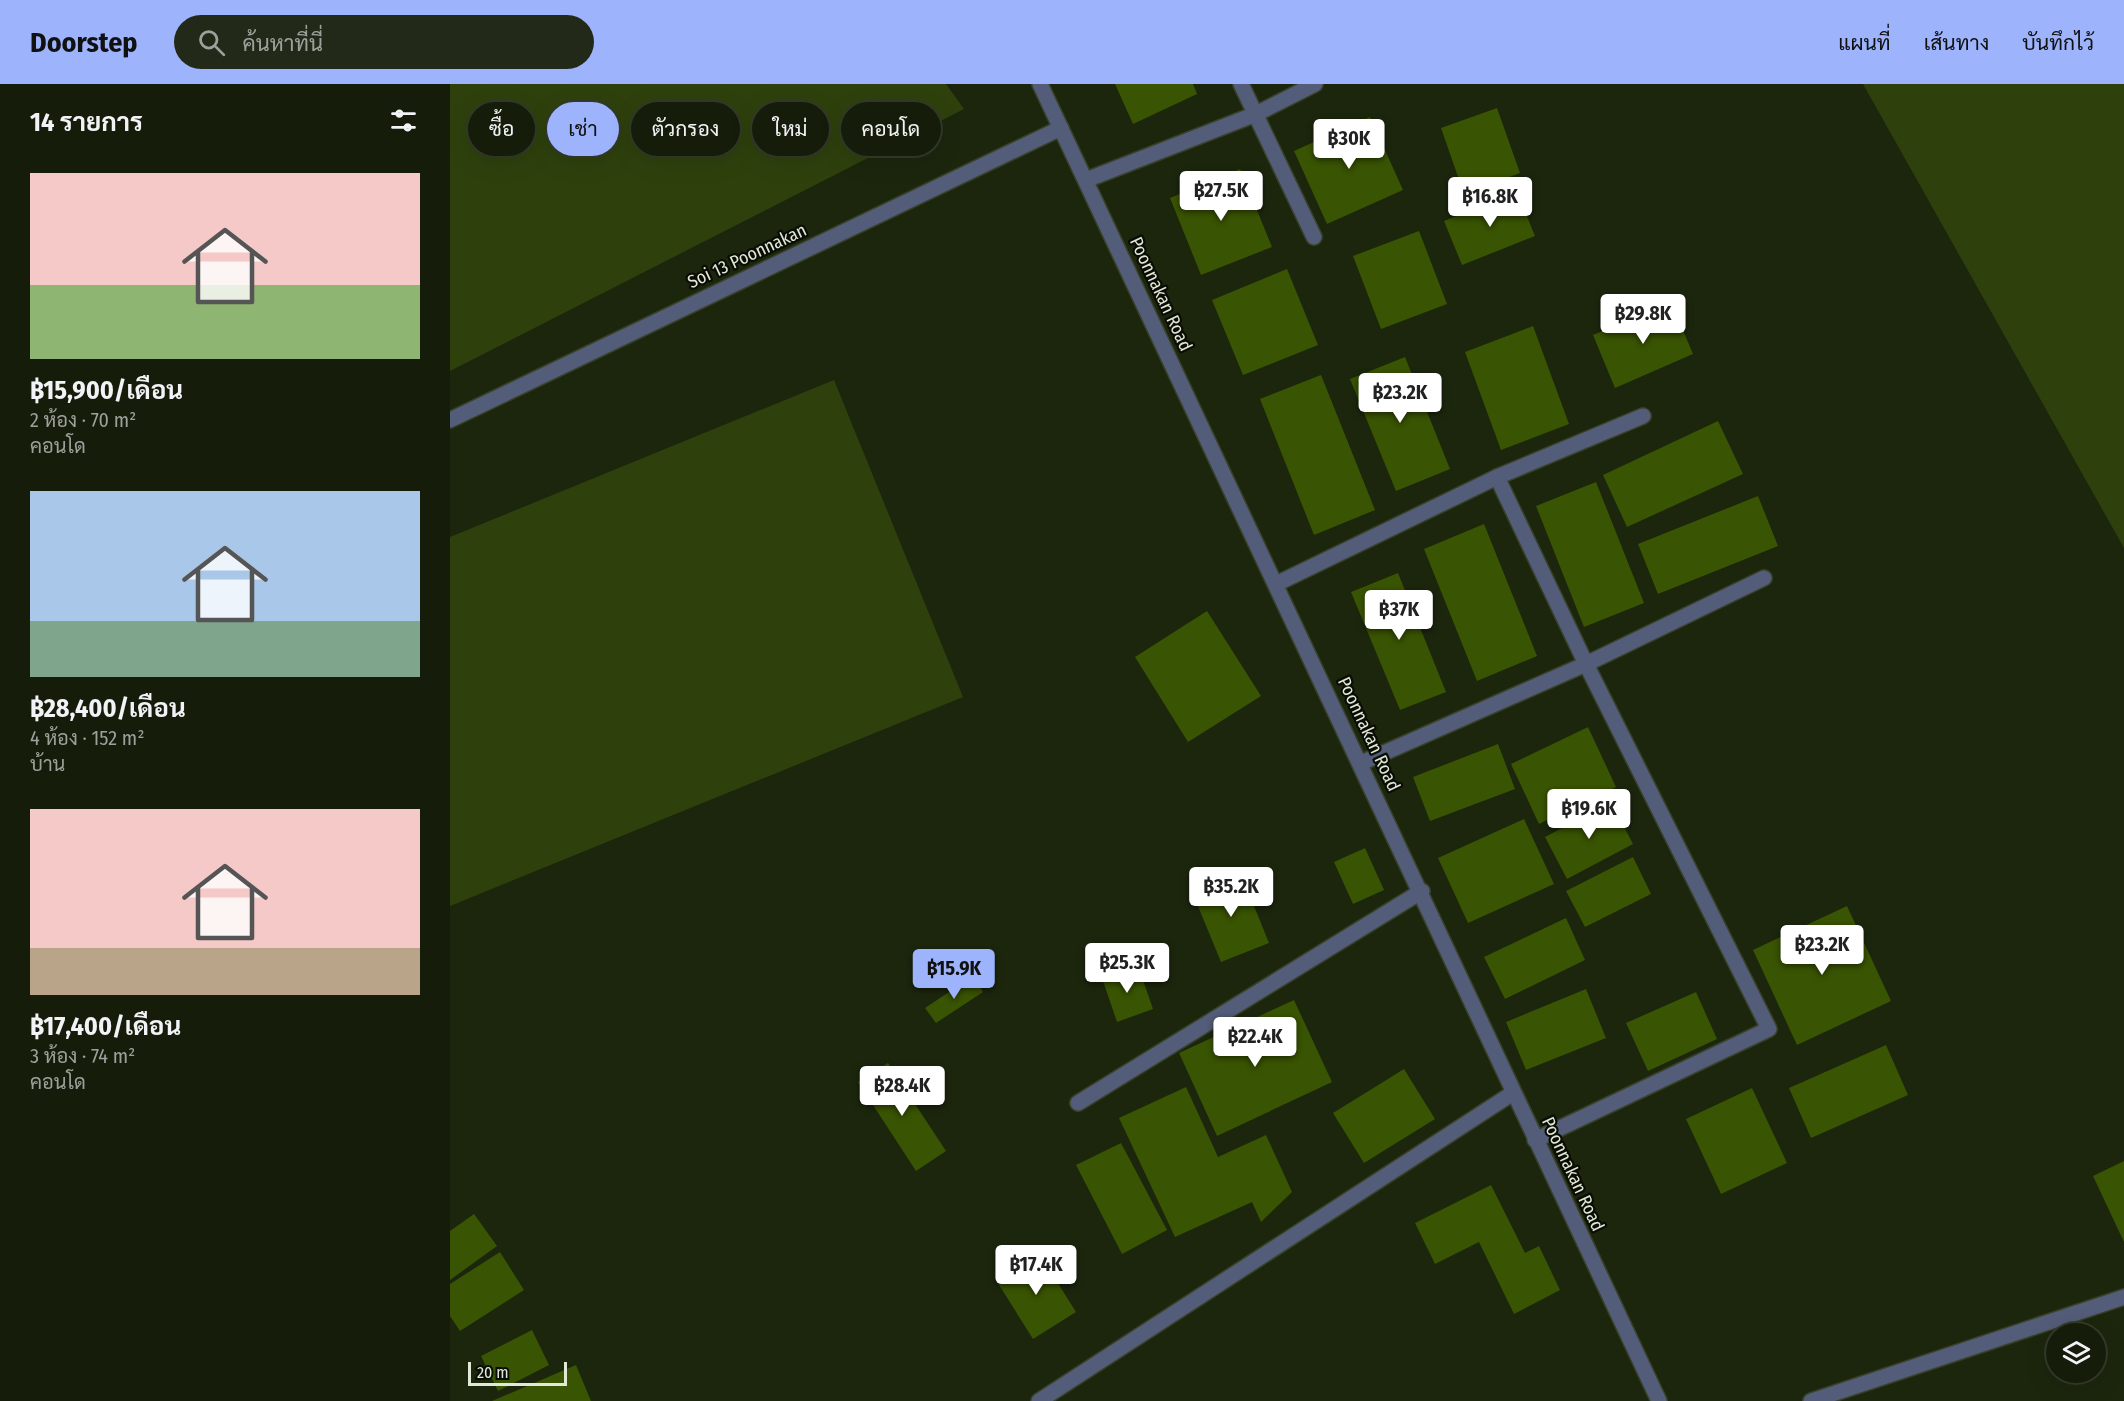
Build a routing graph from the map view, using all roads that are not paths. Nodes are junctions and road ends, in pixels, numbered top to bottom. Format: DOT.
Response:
graph roads {
  1 [pos="1040,84"];
  2 [pos="1241,84"];
  3 [pos="1315,84"];
  4 [pos="1256,114"];
  5 [pos="1061,128"];
  6 [pos="1086,180"];
  7 [pos="1314,237"];
  8 [pos="1643,416"];
  9 [pos="450,420"];
  10 [pos="1497,477"];
  11 [pos="1764,578"];
  12 [pos="1276,584"];
  13 [pos="1586,664"];
  14 [pos="1361,763"];
  15 [pos="1422,891"];
  16 [pos="1513,1093"];
  17 [pos="1078,1103"];
  18 [pos="1535,1140"];
  19 [pos="2124,1297"];
  20 [pos="1040,1401"];
  21 [pos="1659,1401"];
  22 [pos="1810,1401"];
  1 -- 5 [label="street, Poonnakan Road"];
  2 -- 4 [label="street"];
  3 -- 4 [label="street"];
  4 -- 6 [label="street"];
  4 -- 7 [label="street"];
  5 -- 6 [label="street, Poonnakan Road"];
  5 -- 9 [label="street, Soi 13 Poonnakan"];
  6 -- 12 [label="street, Poonnakan Road"];
  8 -- 10 [label="street"];
  10 -- 12 [label="street"];
  10 -- 13 [label="street"];
  11 -- 13 [label="street"];
  12 -- 14 [label="street, Poonnakan Road"];
  13 -- 14 [label="street"];
  13 -- 18 [label="street"];
  14 -- 15 [label="street, Poonnakan Road"];
  15 -- 16 [label="street, Poonnakan Road"];
  15 -- 17 [label="street"];
  16 -- 18 [label="street, Poonnakan Road"];
  16 -- 20 [label="street"];
  18 -- 21 [label="street, Poonnakan Road"];
  19 -- 22 [label="street"];
}
